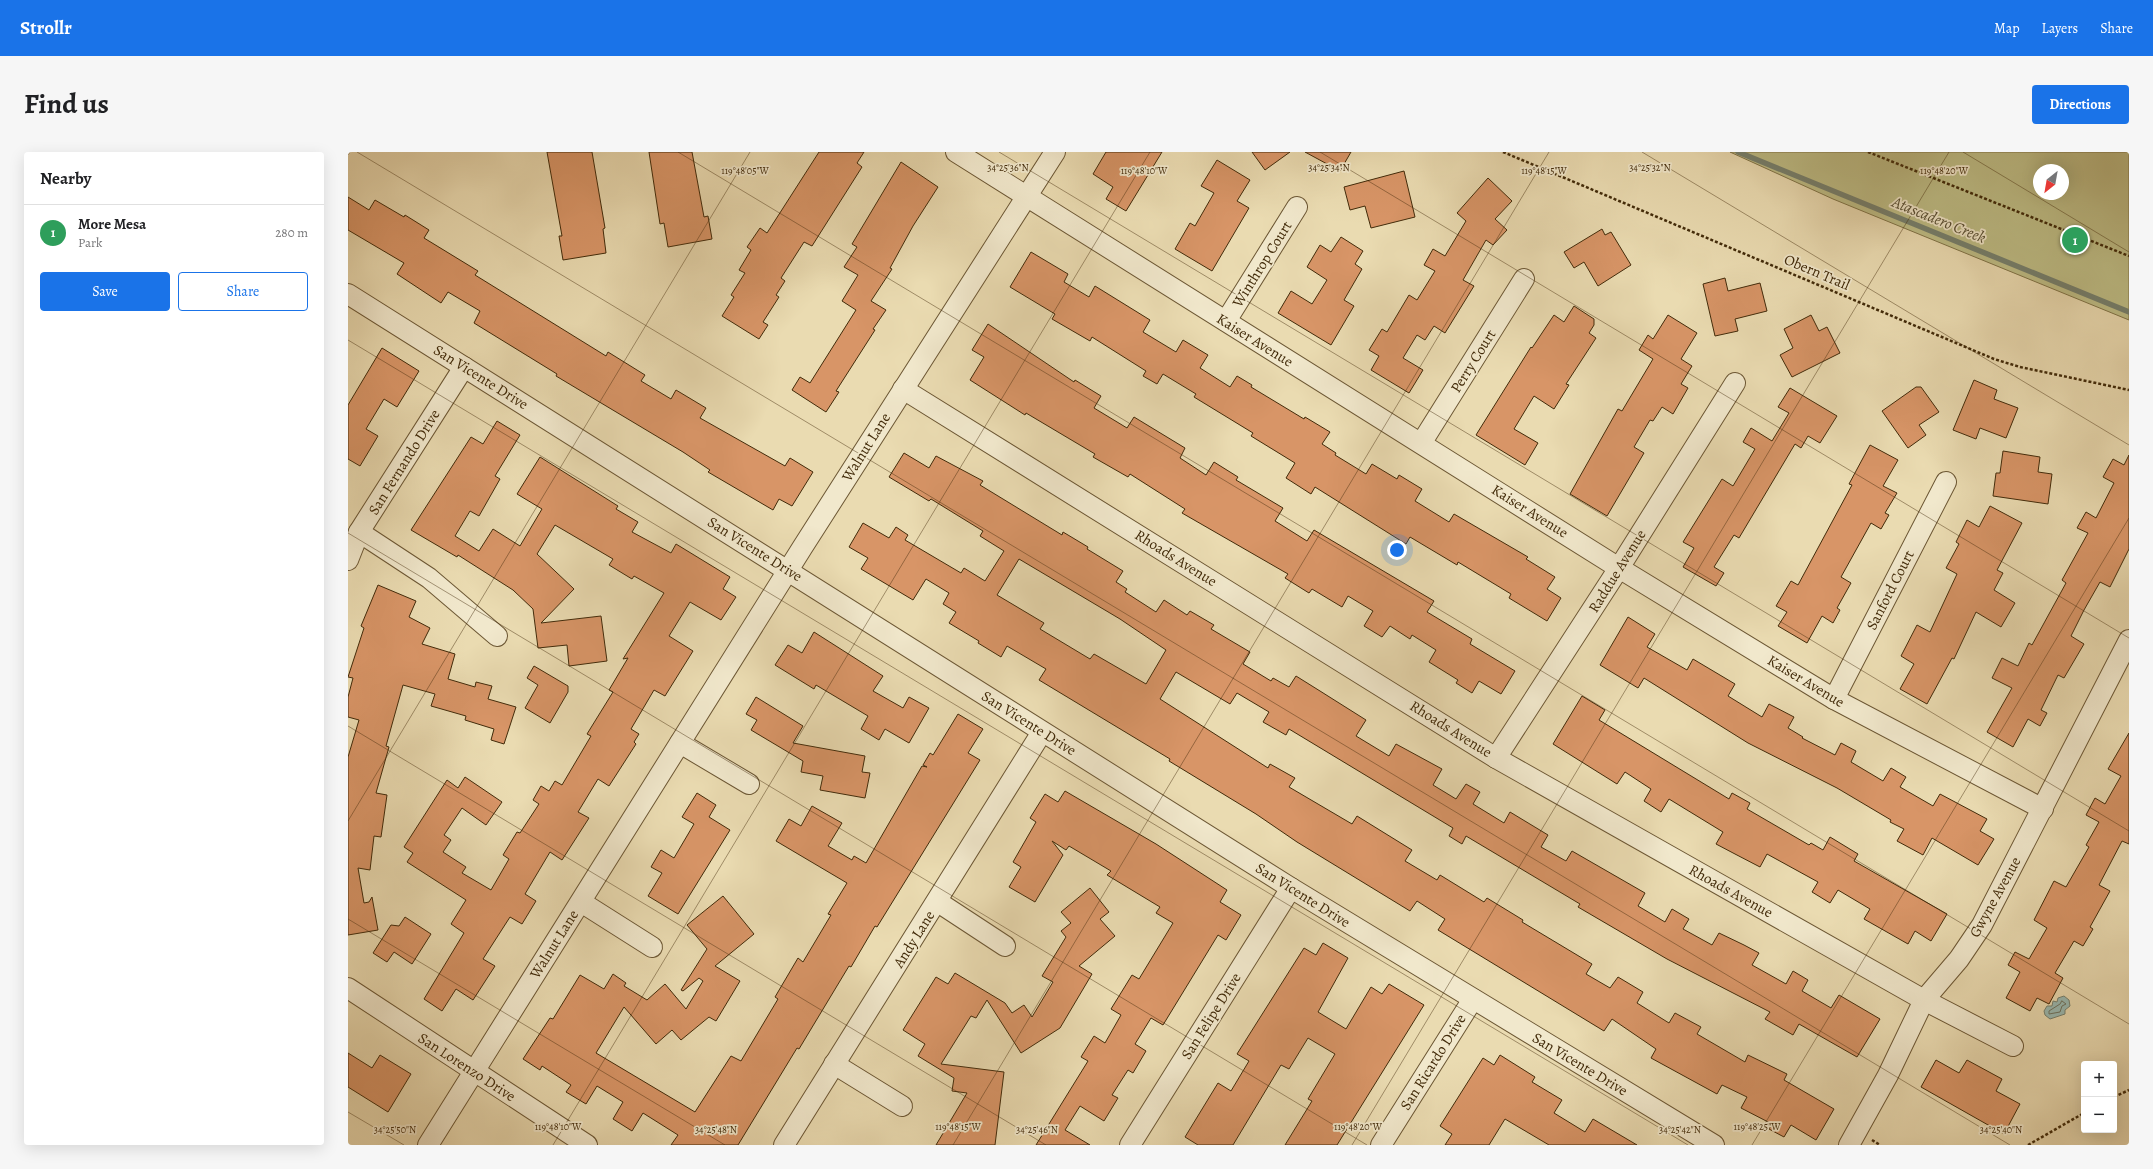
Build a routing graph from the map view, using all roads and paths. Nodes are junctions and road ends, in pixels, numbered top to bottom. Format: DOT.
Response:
graph roads {
  1 [pos="956,152"];
  2 [pos="1056,152"];
  3 [pos="1503,152"];
  4 [pos="1868,152"];
  5 [pos="1027,197"];
  6 [pos="1297,206"];
  7 [pos="2129,256"];
  8 [pos="1524,279"];
  9 [pos="348,294"];
  10 [pos="1226,321"];
  11 [pos="464,367"];
  12 [pos="1735,383"];
  13 [pos="903,389"];
  14 [pos="2129,390"];
  15 [pos="1422,442"];
  16 [pos="1946,482"];
  17 [pos="360,532"];
  18 [pos="348,560"];
  19 [pos="1619,568"];
  20 [pos="788,570"];
  21 [pos="497,636"];
  22 [pos="2129,640"];
  23 [pos="1834,699"];
  24 [pos="1042,732"];
  25 [pos="680,743"];
  26 [pos="1496,758"];
  27 [pos="748,784"];
  28 [pos="2043,809"];
  29 [pos="1291,888"];
  30 [pos="581,902"];
  31 [pos="938,902"];
  32 [pos="1005,946"];
  33 [pos="652,947"];
  34 [pos="348,988"];
  35 [pos="1473,999"];
  36 [pos="1924,1000"];
  37 [pos="2013,1046"];
  38 [pos="834,1064"];
  39 [pos="475,1072"];
  40 [pos="2129,1090"];
  41 [pos="2117,1096"];
  42 [pos="902,1106"];
  43 [pos="2081,1115"];
  44 [pos="428,1145"];
  45 [pos="587,1145"];
  46 [pos="784,1145"];
  47 [pos="1130,1145"];
  48 [pos="1381,1145"];
  49 [pos="1714,1145"];
  50 [pos="1849,1145"];
  51 [pos="2028,1145"];
  1 -- 5 [label="street"];
  2 -- 5 [label="street, Walnut Lane"];
  3 -- 14 [label="path, Obern Trail"];
  4 -- 7 [label="path"];
  5 -- 10 [label="street, Kaiser Avenue"];
  5 -- 13 [label="street, Walnut Lane"];
  6 -- 10 [label="street, Winthrop Court"];
  8 -- 15 [label="street, Perry Court"];
  9 -- 11 [label="street, San Vicente Drive"];
  10 -- 15 [label="street, Kaiser Avenue"];
  11 -- 17 [label="street, San Fernando Drive"];
  11 -- 20 [label="street, San Vicente Drive"];
  12 -- 19 [label="street, Raddue Avenue"];
  13 -- 20 [label="street, Walnut Lane"];
  13 -- 26 [label="street, Rhoads Avenue"];
  15 -- 19 [label="street, Kaiser Avenue"];
  16 -- 23 [label="street, Sanford Court"];
  17 -- 18 [label="street, San Fernando Drive"];
  17 -- 21 [label="street"];
  19 -- 23 [label="street, Kaiser Avenue"];
  19 -- 26 [label="street, Raddue Avenue"];
  20 -- 24 [label="street, San Vicente Drive"];
  20 -- 25 [label="street, Walnut Lane"];
  22 -- 28 [label="street, Gwyne Avenue"];
  23 -- 28 [label="street, Kaiser Avenue"];
  24 -- 29 [label="street, San Vicente Drive"];
  24 -- 31 [label="street, Andy Lane"];
  25 -- 27 [label="street"];
  25 -- 30 [label="street, Walnut Lane"];
  26 -- 36 [label="street, Rhoads Avenue"];
  28 -- 36 [label="street, Gwyne Avenue"];
  29 -- 35 [label="street, San Vicente Drive"];
  29 -- 47 [label="street, San Felipe Drive"];
  30 -- 33 [label="street"];
  30 -- 39 [label="street, Walnut Lane"];
  31 -- 32 [label="street"];
  31 -- 38 [label="street, Andy Lane"];
  34 -- 39 [label="street, San Lorenzo Drive"];
  35 -- 48 [label="street, San Ricardo Drive"];
  35 -- 49 [label="street, San Vicente Drive"];
  36 -- 37 [label="street, Rhoads Avenue"];
  36 -- 50 [label="street, Gwyne Avenue"];
  38 -- 42 [label="street"];
  38 -- 46 [label="street, Andy Lane"];
  39 -- 44 [label="street, Walnut Lane"];
  39 -- 45 [label="street, San Lorenzo Drive"];
  40 -- 41 [label="path"];
  43 -- 51 [label="path"];
}
